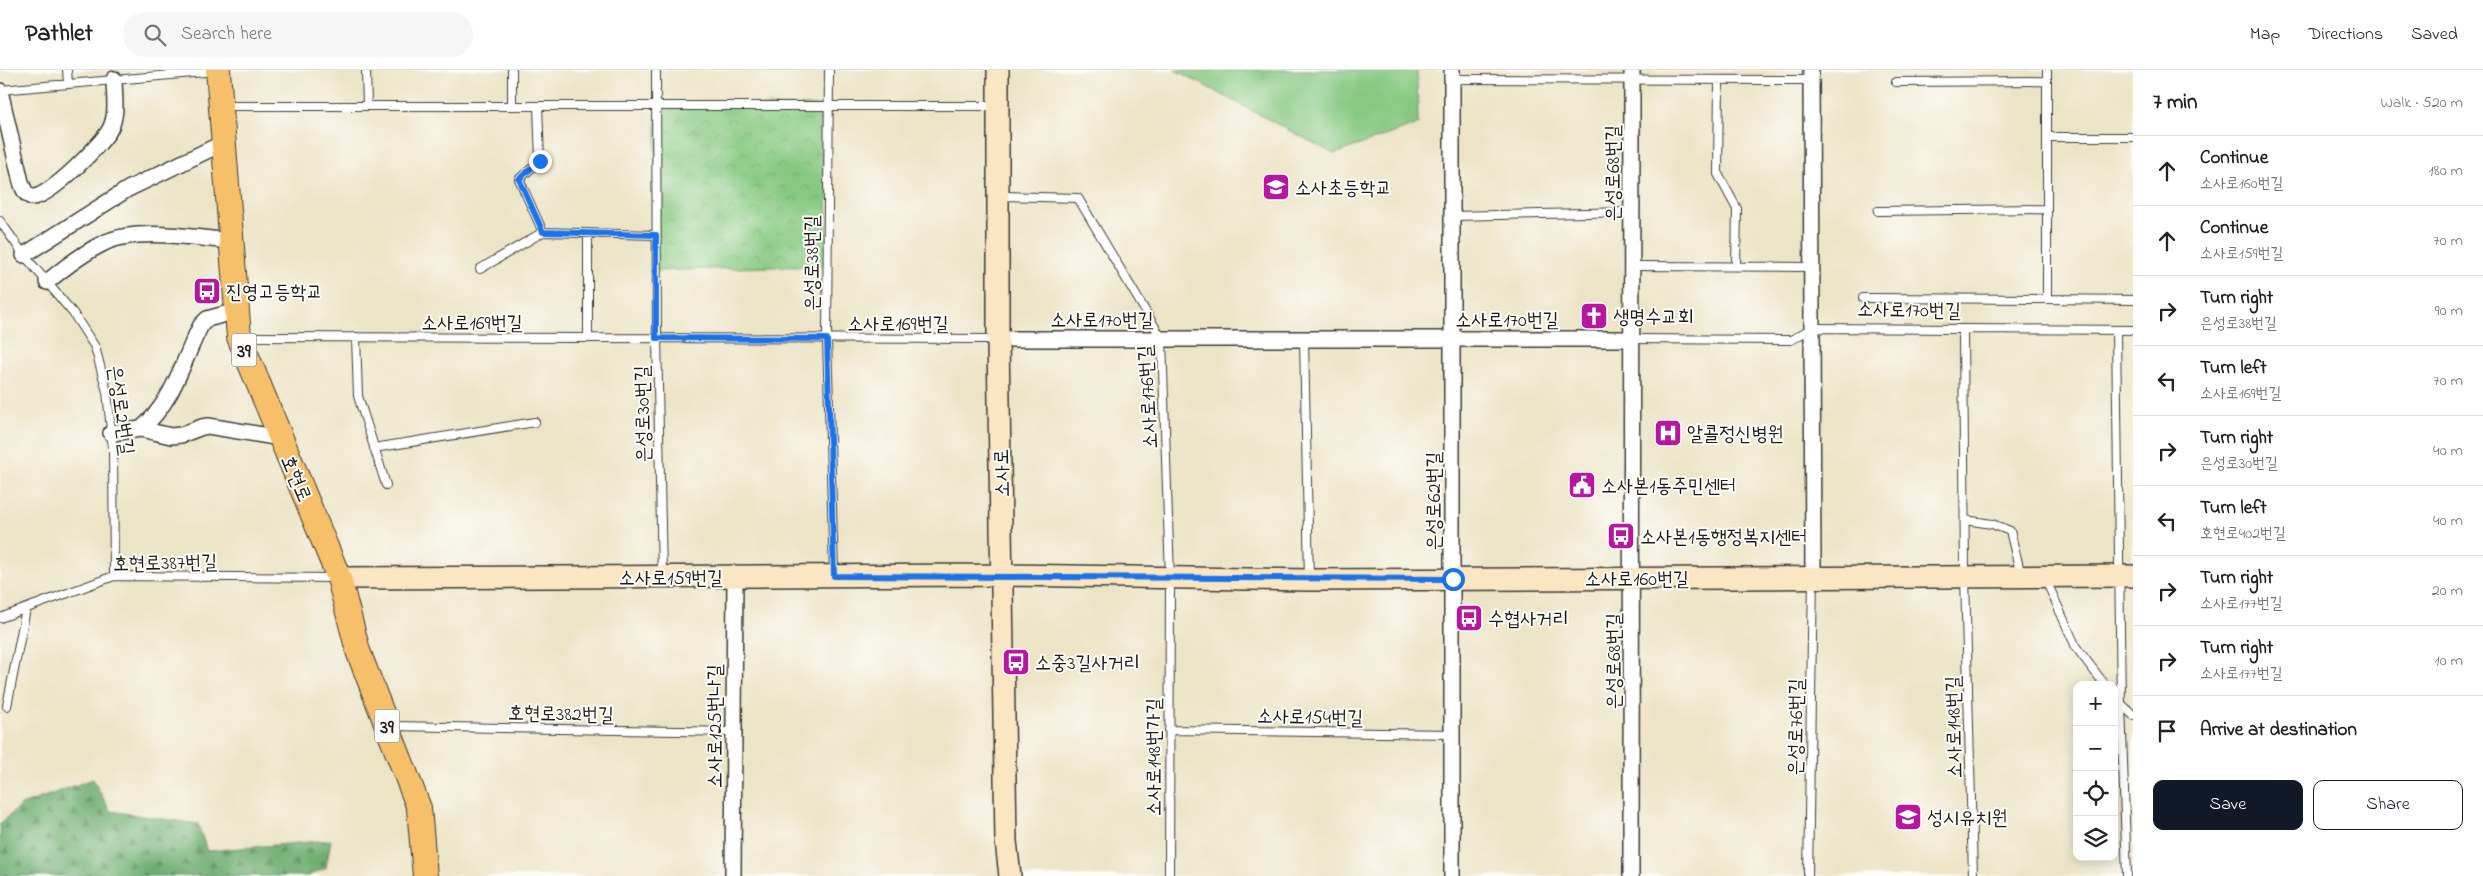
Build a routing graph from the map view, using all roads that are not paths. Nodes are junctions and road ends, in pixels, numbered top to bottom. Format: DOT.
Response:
graph roads {
  1 [pos="67,70"];
  2 [pos="218,70"];
  3 [pos="366,70"];
  4 [pos="512,70"];
  5 [pos="656,70"];
  6 [pos="829,70"];
  7 [pos="998,70"];
  8 [pos="2047,70"];
  9 [pos="1452,74"];
  10 [pos="1632,75"];
  11 [pos="1811,75"];
  12 [pos="114,79"];
  13 [pos="1719,80"];
  14 [pos="2047,80"];
  15 [pos="1896,82"];
  16 [pos="68,83"];
  17 [pos="0,90"];
  18 [pos="220,106"];
  19 [pos="367,106"];
  20 [pos="512,106"];
  21 [pos="538,106"];
  22 [pos="656,106"];
  23 [pos="828,106"];
  24 [pos="998,106"];
  25 [pos="2047,137"];
  26 [pos="2133,137"];
  27 [pos="223,143"];
  28 [pos="998,196"];
  29 [pos="2047,209"];
  30 [pos="1878,211"];
  31 [pos="1632,212"];
  32 [pos="1452,216"];
  33 [pos="0,221"];
  34 [pos="543,232"];
  35 [pos="588,233"];
  36 [pos="656,235"];
  37 [pos="231,241"];
  38 [pos="24,255"];
  39 [pos="1632,266"];
  40 [pos="1736,266"];
  41 [pos="1812,267"];
  42 [pos="480,268"];
  43 [pos="46,282"];
  44 [pos="1863,298"];
  45 [pos="2047,299"];
  46 [pos="2133,300"];
  47 [pos="236,311"];
  48 [pos="1812,328"];
  49 [pos="1963,330"];
  50 [pos="2116,330"];
  51 [pos="2133,330"];
  52 [pos="238,337"];
  53 [pos="356,337"];
  54 [pos="588,338"];
  55 [pos="656,338"];
  56 [pos="1452,338"];
  57 [pos="827,339"];
  58 [pos="998,339"];
  59 [pos="1162,339"];
  60 [pos="1304,339"];
  61 [pos="1631,339"];
  62 [pos="535,422"];
  63 [pos="141,429"];
  64 [pos="111,433"];
  65 [pos="281,438"];
  66 [pos="374,448"];
  67 [pos="386,485"];
  68 [pos="1965,520"];
  69 [pos="1003,575"];
  70 [pos="114,576"];
  71 [pos="662,576"];
  72 [pos="735,576"];
  73 [pos="834,576"];
  74 [pos="2022,576"];
  75 [pos="2045,576"];
  76 [pos="2126,576"];
  77 [pos="1813,577"];
  78 [pos="1966,577"];
  79 [pos="339,578"];
  80 [pos="1170,578"];
  81 [pos="1633,578"];
  82 [pos="1453,579"];
  83 [pos="1309,580"];
  84 [pos="26,609"];
  85 [pos="0,618"];
  86 [pos="2102,681"];
  87 [pos="2118,702"];
  88 [pos="2121,705"];
  89 [pos="7,706"];
  90 [pos="2133,715"];
  91 [pos="387,726"];
  92 [pos="1169,730"];
  93 [pos="734,732"];
  94 [pos="1451,734"];
  95 [pos="425,876"];
  96 [pos="733,876"];
  97 [pos="1010,876"];
  98 [pos="1169,876"];
  99 [pos="1452,876"];
  100 [pos="1631,876"];
  101 [pos="1808,876"];
  102 [pos="1972,876"];
  103 [pos="2127,876"];
  1 -- 16 [label="lane"];
  2 -- 12 [label="lane"];
  2 -- 18 [label="main road, 호현로 / 39"];
  3 -- 19 [label="lane"];
  4 -- 20 [label="lane"];
  5 -- 22 [label="lane, 은성로30번길"];
  6 -- 23 [label="lane, 은성로38번길"];
  7 -- 24 [label="street, 소사로"];
  8 -- 14 [label="lane"];
  9 -- 10 [label="lane"];
  9 -- 32 [label="street, 은성로62번길"];
  10 -- 13 [label="lane"];
  10 -- 31 [label="street, 은성로68번길"];
  11 -- 13 [label="lane"];
  11 -- 41 [label="street"];
  12 -- 16 [label="lane"];
  12 -- 17 [label="street"];
  13 -- 40 [label="lane"];
  14 -- 15 [label="lane"];
  14 -- 25 [label="lane"];
  16 -- 17 [label="lane"];
  18 -- 19 [label="lane"];
  18 -- 27 [label="main road, 호현로 / 39"];
  19 -- 20 [label="lane"];
  20 -- 21 [label="lane"];
  21 -- 22 [label="lane"];
  21 -- 34 [label="lane"];
  22 -- 23 [label="lane"];
  22 -- 36 [label="lane, 은성로30번길"];
  23 -- 24 [label="lane"];
  23 -- 57 [label="lane, 은성로38번길"];
  24 -- 28 [label="street, 소사로"];
  25 -- 26 [label="lane"];
  25 -- 29 [label="lane"];
  27 -- 37 [label="main road, 호현로 / 39"];
  27 -- 38 [label="street"];
  28 -- 58 [label="street, 소사로"];
  28 -- 59 [label="lane, 소사로176번길"];
  29 -- 30 [label="lane"];
  29 -- 45 [label="lane"];
  31 -- 32 [label="lane"];
  31 -- 39 [label="street, 은성로68번길"];
  32 -- 56 [label="street, 은성로62번길"];
  33 -- 38 [label="lane, 은성로2번길"];
  34 -- 35 [label="lane"];
  34 -- 42 [label="lane"];
  35 -- 36 [label="lane"];
  35 -- 54 [label="lane"];
  36 -- 55 [label="lane, 은성로30번길"];
  37 -- 43 [label="street"];
  37 -- 47 [label="main road, 호현로 / 39"];
  38 -- 43 [label="lane, 은성로2번길"];
  39 -- 40 [label="lane"];
  39 -- 61 [label="street, 은성로68번길"];
  40 -- 41 [label="lane"];
  41 -- 48 [label="street"];
  43 -- 64 [label="lane, 은성로2번길"];
  44 -- 45 [label="lane"];
  45 -- 46 [label="lane"];
  47 -- 52 [label="main road, 호현로 / 39"];
  47 -- 63 [label="street"];
  48 -- 49 [label="lane, 소사로170번길"];
  48 -- 61 [label="lane, 소사로170번길"];
  48 -- 77 [label="street"];
  49 -- 50 [label="lane, 소사로170번길"];
  49 -- 68 [label="lane"];
  50 -- 51 [label="lane, 소사로170번길"];
  50 -- 76 [label="lane"];
  52 -- 53 [label="lane, 소사로169번길"];
  52 -- 65 [label="main road, 호현로 / 39"];
  53 -- 54 [label="lane, 소사로169번길"];
  53 -- 66 [label="lane"];
  54 -- 55 [label="lane, 소사로169번길"];
  55 -- 57 [label="lane, 소사로169번길"];
  55 -- 71 [label="lane, 은성로30번길"];
  56 -- 60 [label="street, 소사로170번길"];
  56 -- 61 [label="street, 소사로170번길"];
  56 -- 82 [label="street, 은성로62번길"];
  57 -- 58 [label="lane, 소사로169번길"];
  57 -- 73 [label="lane, 은성로38번길"];
  58 -- 59 [label="street, 소사로170번길"];
  58 -- 69 [label="street, 소사로"];
  59 -- 60 [label="street, 소사로170번길"];
  59 -- 80 [label="lane, 소사로176번길"];
  60 -- 83 [label="lane"];
  61 -- 81 [label="street, 은성로68번길"];
  62 -- 66 [label="lane"];
  63 -- 64 [label="street"];
  63 -- 65 [label="street"];
  64 -- 70 [label="lane, 은성로2번길"];
  65 -- 79 [label="main road, 호현로 / 39"];
  66 -- 67 [label="lane"];
  68 -- 74 [label="lane"];
  68 -- 78 [label="lane"];
  69 -- 73 [label="street, 소사로159번길"];
  69 -- 80 [label="street, 소사로160번길"];
  69 -- 97 [label="street, 소사로"];
  70 -- 79 [label="lane, 호현로387번길"];
  70 -- 84 [label="lane, 호현로387번길"];
  71 -- 72 [label="street, 소사로159번길"];
  71 -- 79 [label="street, 소사로159번길"];
  72 -- 73 [label="street, 소사로159번길"];
  72 -- 93 [label="street, 소사로125번나길"];
  74 -- 75 [label="street, 소사로160번길"];
  74 -- 78 [label="street, 소사로160번길"];
  75 -- 76 [label="street, 소사로160번길"];
  75 -- 86 [label="lane"];
  76 -- 88 [label="lane"];
  77 -- 78 [label="street, 소사로160번길"];
  77 -- 81 [label="street, 소사로160번길"];
  77 -- 101 [label="lane, 은성로76번길"];
  78 -- 102 [label="lane, 소사로148번길"];
  79 -- 91 [label="main road, 호현로 / 39"];
  80 -- 83 [label="street, 소사로160번길"];
  80 -- 92 [label="lane, 소사로148번가길"];
  81 -- 82 [label="street, 소사로160번길"];
  81 -- 100 [label="street, 은성로68번길"];
  82 -- 83 [label="street, 소사로160번길"];
  82 -- 94 [label="street, 은성로62번길"];
  84 -- 85 [label="lane, 호현로387번길"];
  84 -- 89 [label="lane"];
  87 -- 88 [label="lane"];
  88 -- 90 [label="lane"];
  88 -- 103 [label="lane"];
  91 -- 93 [label="lane, 호현로382번길"];
  91 -- 95 [label="main road, 호현로 / 39"];
  92 -- 94 [label="lane, 소사로154번길"];
  92 -- 98 [label="lane, 소사로148번가길"];
  93 -- 96 [label="street, 소사로125번나길"];
  94 -- 99 [label="street, 은성로62번길"];
}
